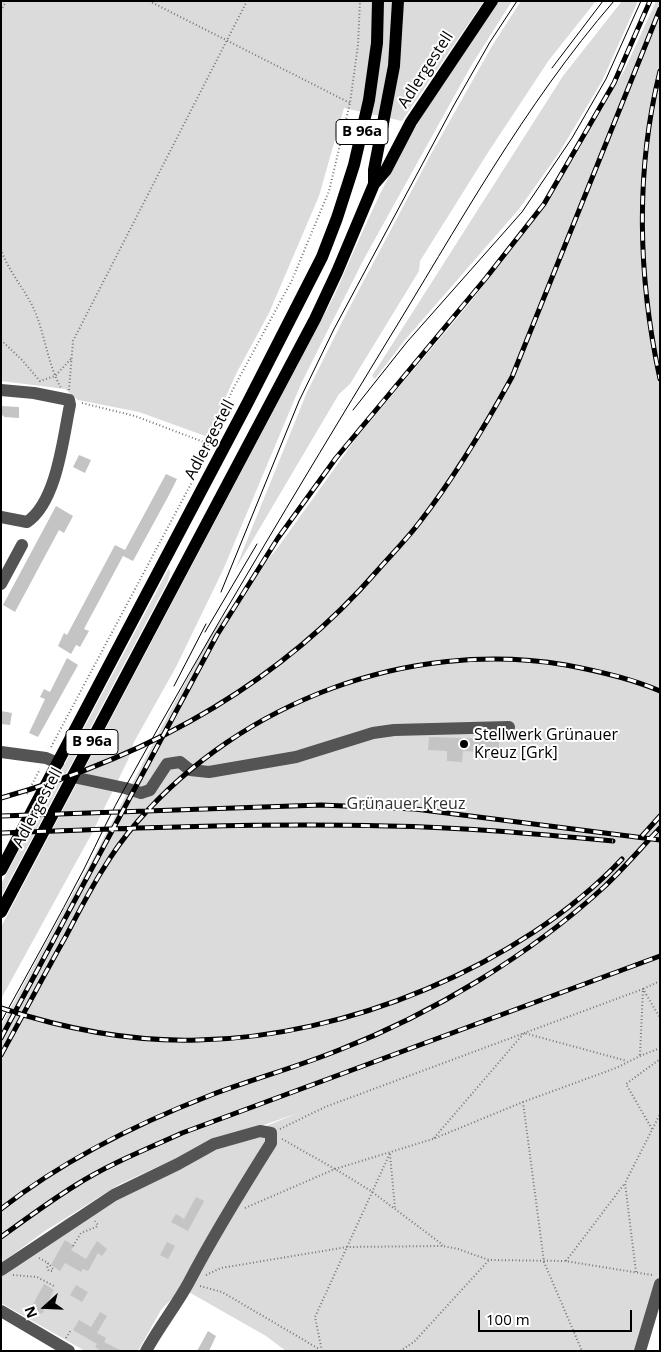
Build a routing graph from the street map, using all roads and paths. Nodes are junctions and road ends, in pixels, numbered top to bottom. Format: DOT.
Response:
graph roads {
  1 [pos="6,1"];
  2 [pos="149,1"];
  3 [pos="247,1"];
  4 [pos="360,1"];
  5 [pos="378,1"];
  6 [pos="398,1"];
  7 [pos="492,1"];
  8 [pos="1,11"];
  9 [pos="226,41"];
  10 [pos="350,103"];
  11 [pos="374,184"];
  12 [pos="1,249"];
  13 [pos="1,340"];
  14 [pos="72,359"];
  15 [pos="55,376"];
  16 [pos="1,390"];
  17 [pos="68,400"];
  18 [pos="209,444"];
  19 [pos="200,494"];
  20 [pos="217,504"];
  21 [pos="1,517"];
  22 [pos="22,545"];
  23 [pos="1,584"];
  24 [pos="510,727"];
  25 [pos="1,752"];
  26 [pos="52,760"];
  27 [pos="74,777"];
  28 [pos="1,870"];
  29 [pos="1,912"];
  30 [pos="660,981"];
  31 [pos="643,989"];
  32 [pos="660,1018"];
  33 [pos="524,1033"];
  34 [pos="660,1048"];
  35 [pos="640,1056"];
  36 [pos="660,1059"];
  37 [pos="629,1062"];
  38 [pos="524,1102"];
  39 [pos="660,1114"];
  40 [pos="652,1129"];
  41 [pos="271,1133"];
  42 [pos="432,1139"];
  43 [pos="390,1151"];
  44 [pos="335,1169"];
  45 [pos="625,1183"];
  46 [pos="371,1191"];
  47 [pos="395,1209"];
  48 [pos="241,1210"];
  49 [pos="89,1212"];
  50 [pos="73,1246"];
  51 [pos="443,1246"];
  52 [pos="347,1247"];
  53 [pos="23,1255"];
  54 [pos="489,1260"];
  55 [pos="544,1262"];
  56 [pos="565,1262"];
  57 [pos="48,1263"];
  58 [pos="2,1270"];
  59 [pos="636,1272"];
  60 [pos="205,1276"];
  61 [pos="660,1276"];
  62 [pos="188,1283"];
  63 [pos="660,1284"];
  64 [pos="54,1286"];
  65 [pos="1,1311"];
  66 [pos="321,1350"];
  67 [pos="69,1351"];
  68 [pos="146,1351"];
  69 [pos="400,1351"];
  70 [pos="582,1351"];
  71 [pos="640,1351"];
  1 -- 8 [label="path"];
  2 -- 9 [label="path"];
  3 -- 9 [label="path"];
  4 -- 10 [label="path"];
  5 -- 19 [label="main road, Adlergestell / B 96a"];
  6 -- 11 [label="main road, Adlergestell / B 96a"];
  7 -- 11 [label="main road, Adlergestell"];
  9 -- 10 [label="path"];
  9 -- 14 [label="path"];
  10 -- 18 [label="path"];
  11 -- 20 [label="main road, Adlergestell / B 96a"];
  12 -- 15 [label="path"];
  13 -- 15 [label="path"];
  14 -- 15 [label="path"];
  14 -- 17 [label="path"];
  15 -- 17 [label="path"];
  16 -- 17 [label="street"];
  17 -- 18 [label="path"];
  17 -- 21 [label="street"];
  18 -- 26 [label="path"];
  19 -- 20 [label="main road"];
  19 -- 26 [label="main road, Adlergestell / B 96a"];
  20 -- 27 [label="main road, Adlergestell / B 96a"];
  22 -- 23 [label="street"];
  24 -- 27 [label="street"];
  25 -- 26 [label="street"];
  26 -- 28 [label="main road, Adlergestell / B 96a"];
  27 -- 29 [label="main road, Adlergestell / B 96a"];
  30 -- 31 [label="path"];
  31 -- 32 [label="path"];
  31 -- 33 [label="path"];
  31 -- 35 [label="path"];
  33 -- 37 [label="path"];
  33 -- 41 [label="path"];
  33 -- 42 [label="path"];
  34 -- 35 [label="path"];
  35 -- 37 [label="path"];
  36 -- 40 [label="path"];
  37 -- 38 [label="path"];
  38 -- 42 [label="path"];
  38 -- 55 [label="path"];
  39 -- 40 [label="path"];
  40 -- 45 [label="path"];
  41 -- 44 [label="path"];
  41 -- 49 [label="street"];
  41 -- 62 [label="street"];
  42 -- 43 [label="path"];
  43 -- 44 [label="path"];
  43 -- 46 [label="path"];
  43 -- 47 [label="path"];
  44 -- 46 [label="path"];
  44 -- 48 [label="path"];
  45 -- 56 [label="path"];
  45 -- 59 [label="path"];
  46 -- 47 [label="path"];
  46 -- 52 [label="path"];
  47 -- 51 [label="path"];
  49 -- 50 [label="path"];
  49 -- 53 [label="street"];
  51 -- 52 [label="path"];
  51 -- 54 [label="path"];
  52 -- 60 [label="path"];
  52 -- 66 [label="path"];
  53 -- 57 [label="path"];
  53 -- 58 [label="street"];
  54 -- 55 [label="path"];
  54 -- 69 [label="path"];
  55 -- 56 [label="path"];
  55 -- 70 [label="path"];
  56 -- 59 [label="path"];
  58 -- 64 [label="path"];
  59 -- 61 [label="path"];
  62 -- 66 [label="path"];
  62 -- 68 [label="street"];
  63 -- 71 [label="street"];
  65 -- 67 [label="street"];
}
